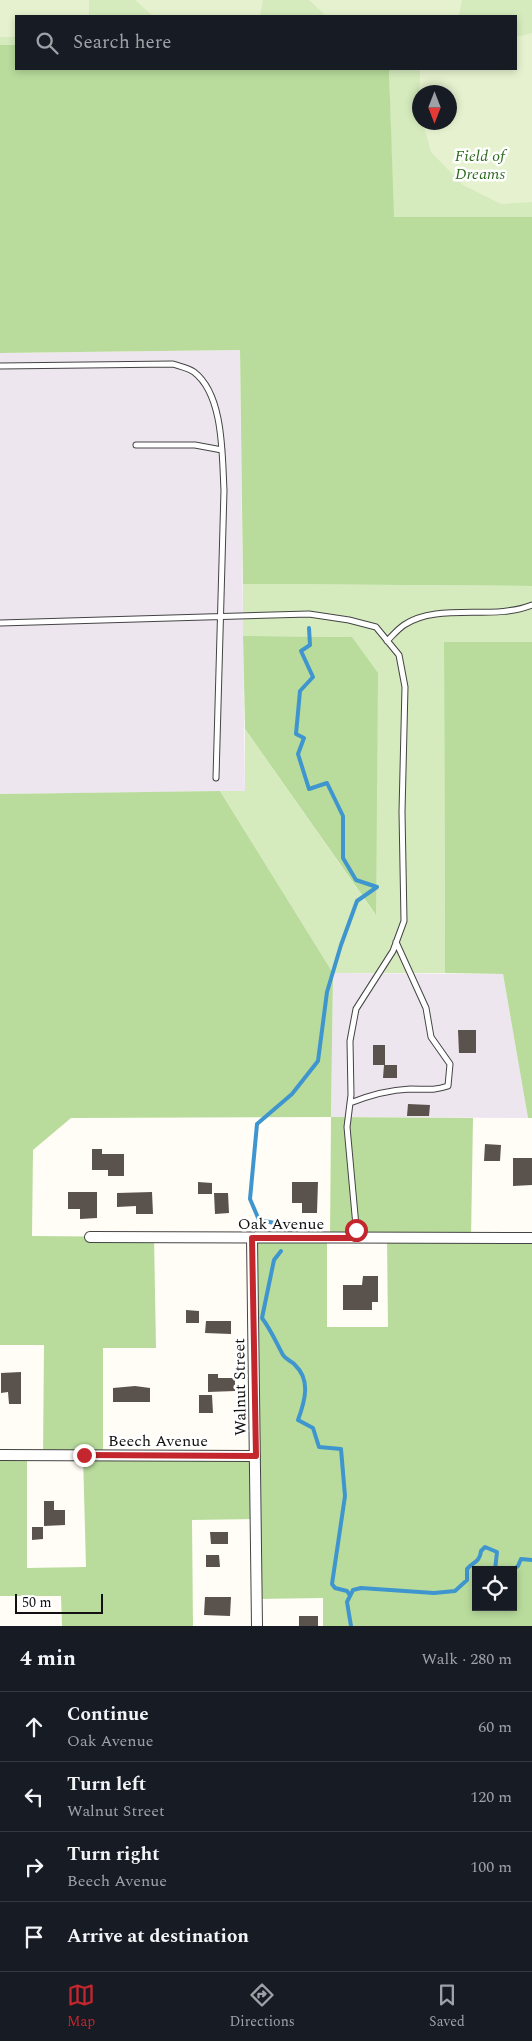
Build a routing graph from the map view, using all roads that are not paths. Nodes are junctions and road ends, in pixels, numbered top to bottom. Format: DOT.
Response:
graph roads {
  1 [pos="0,366"];
  2 [pos="136,445"];
  3 [pos="222,450"];
  4 [pos="532,605"];
  5 [pos="220,618"];
  6 [pos="0,623"];
  7 [pos="387,640"];
  8 [pos="216,778"];
  9 [pos="396,942"];
  10 [pos="350,1103"];
  11 [pos="90,1237"];
  12 [pos="252,1238"];
  13 [pos="356,1238"];
  14 [pos="532,1238"];
  15 [pos="0,1455"];
  16 [pos="256,1456"];
  17 [pos="257,1626"];
  1 -- 3 [label="lane"];
  2 -- 3 [label="lane"];
  3 -- 5 [label="lane"];
  4 -- 7 [label="lane"];
  5 -- 6 [label="lane"];
  5 -- 7 [label="lane"];
  5 -- 8 [label="lane"];
  7 -- 9 [label="lane"];
  9 -- 10 [label="lane"];
  9 -- 10 [label="lane"];
  10 -- 13 [label="lane"];
  11 -- 12 [label="street, Oak Avenue"];
  12 -- 13 [label="street, Oak Avenue"];
  12 -- 16 [label="street, Walnut Street"];
  13 -- 14 [label="street, Oak Avenue"];
  15 -- 16 [label="street, Beech Avenue"];
  16 -- 17 [label="street, Walnut Street"];
}
